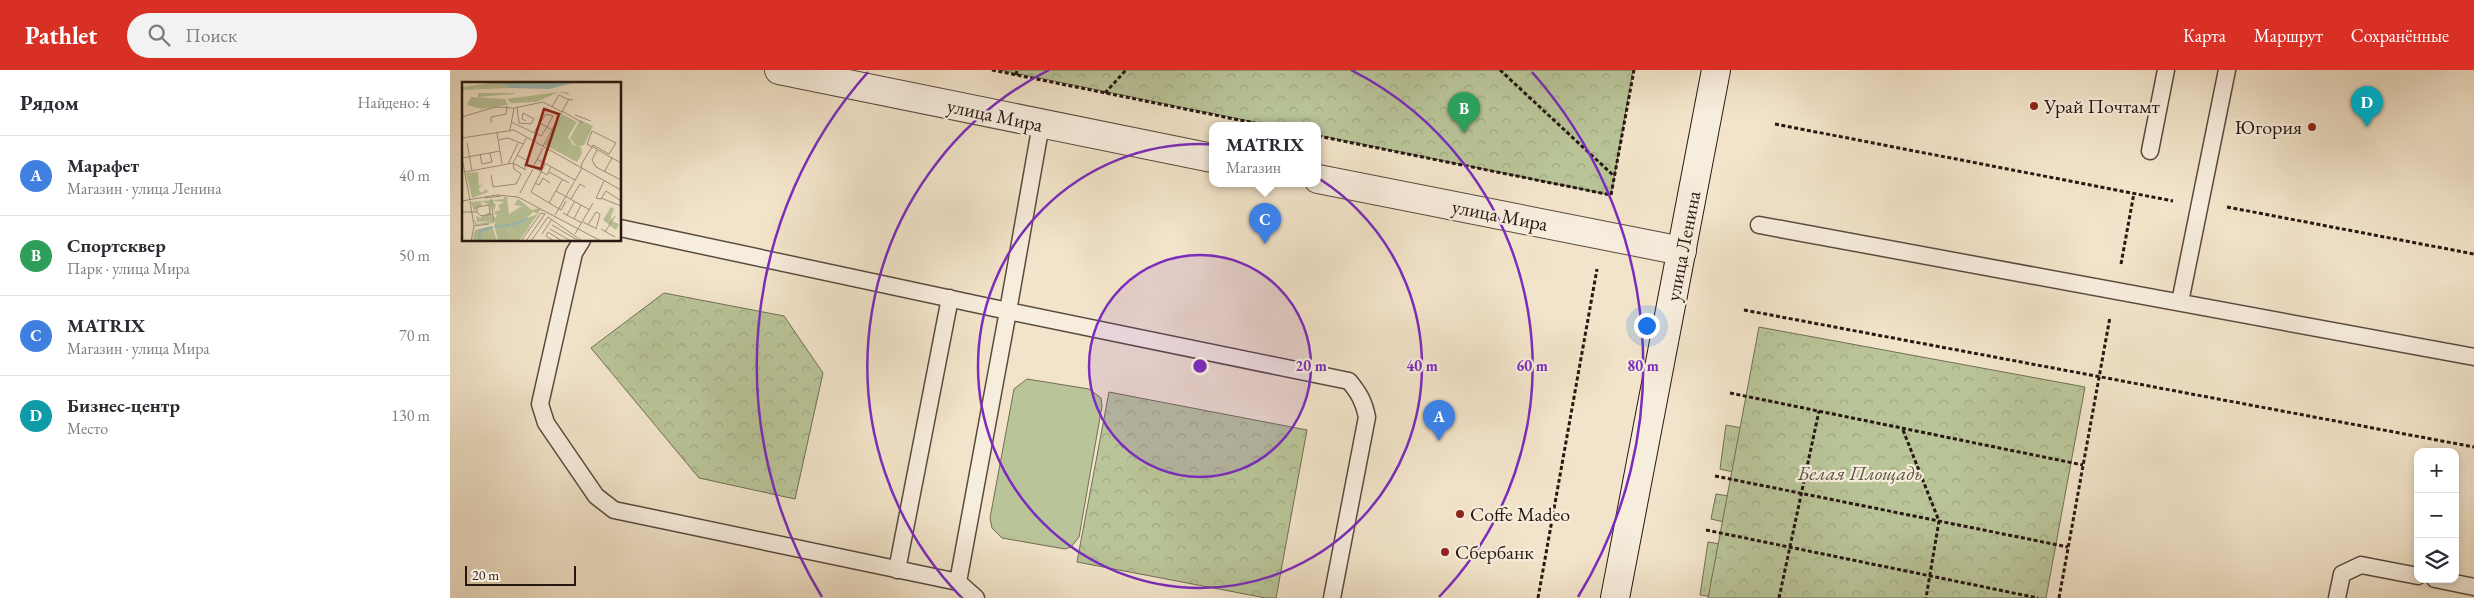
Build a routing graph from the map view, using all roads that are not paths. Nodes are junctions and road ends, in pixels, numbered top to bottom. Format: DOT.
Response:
graph roads {
  1 [pos="779,70"];
  2 [pos="1716,70"];
  3 [pos="2166,70"];
  4 [pos="2227,70"];
  5 [pos="1041,124"];
  6 [pos="2150,151"];
  7 [pos="1209,157"];
  8 [pos="1321,180"];
  9 [pos="1759,225"];
  10 [pos="621,228"];
  11 [pos="581,241"];
  12 [pos="1682,251"];
  13 [pos="950,298"];
  14 [pos="2180,302"];
  15 [pos="1008,311"];
  16 [pos="2474,356"];
  17 [pos="897,570"];
  18 [pos="2414,575"];
  19 [pos="958,582"];
  20 [pos="2454,583"];
  21 [pos="2474,587"];
  22 [pos="976,598"];
  23 [pos="1332,598"];
  24 [pos="1615,598"];
  25 [pos="2338,598"];
  1 -- 5 [label="street, улица Мира"];
  2 -- 12 [label="street, улица Ленина"];
  3 -- 6 [label="lane"];
  4 -- 14 [label="lane"];
  5 -- 7 [label="street, улица Мира"];
  5 -- 15 [label="lane"];
  8 -- 12 [label="street, улица Мира"];
  9 -- 14 [label="lane"];
  10 -- 13 [label="lane"];
  11 -- 17 [label="lane"];
  12 -- 24 [label="street, улица Ленина"];
  13 -- 15 [label="lane"];
  13 -- 17 [label="lane"];
  14 -- 16 [label="lane"];
  15 -- 19 [label="lane"];
  15 -- 23 [label="lane"];
  17 -- 19 [label="lane"];
  18 -- 25 [label="lane"];
  19 -- 22 [label="lane"];
  20 -- 21 [label="lane"];
}
